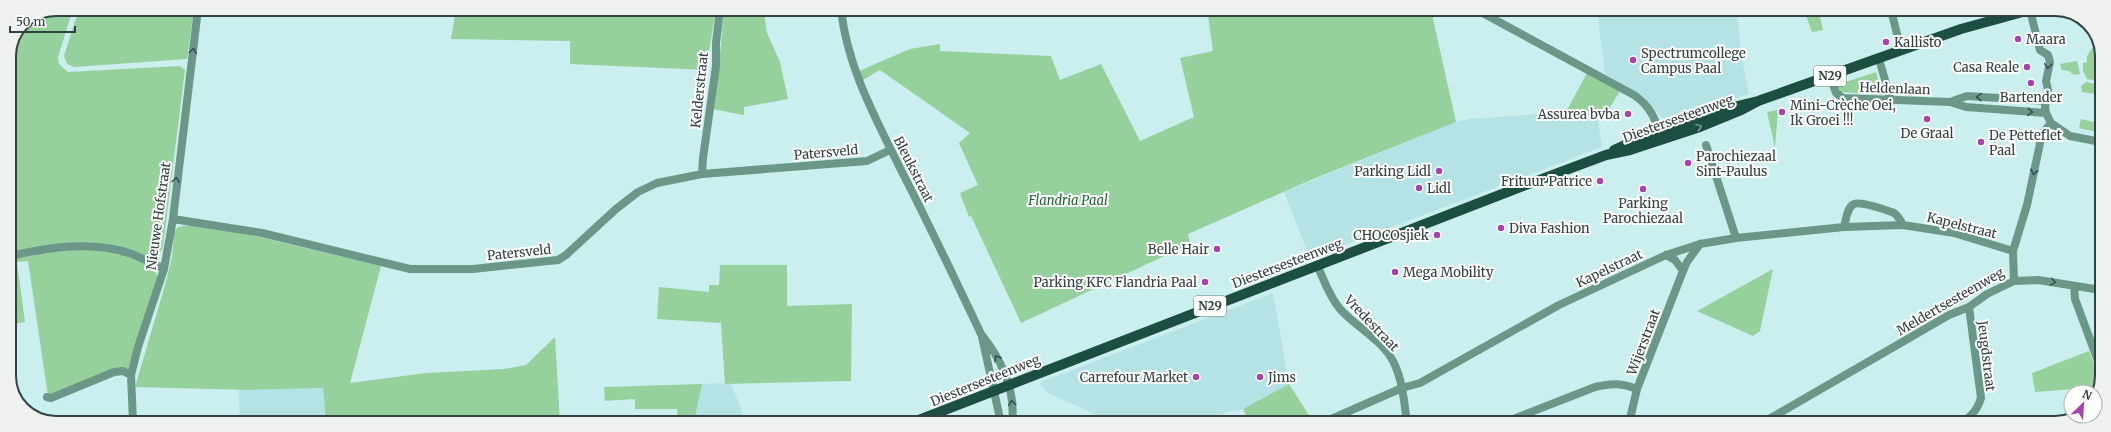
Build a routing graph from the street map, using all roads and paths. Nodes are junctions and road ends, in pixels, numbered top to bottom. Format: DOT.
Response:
graph roads {
  1 [pos="197,16"];
  2 [pos="719,16"];
  3 [pos="842,16"];
  4 [pos="1496,16"];
  5 [pos="1892,16"];
  6 [pos="1997,16"];
  7 [pos="2031,16"];
  8 [pos="1901,50"];
  9 [pos="1879,59"];
  10 [pos="1830,76"];
  11 [pos="1891,101"];
  12 [pos="1950,102"];
  13 [pos="2046,106"];
  14 [pos="2051,123"];
  15 [pos="1661,136"];
  16 [pos="2095,141"];
  17 [pos="1706,145"];
  18 [pos="890,150"];
  19 [pos="702,174"];
  20 [pos="173,219"];
  21 [pos="1904,225"];
  22 [pos="1844,227"];
  23 [pos="1736,238"];
  24 [pos="1700,244"];
  25 [pos="2013,251"];
  26 [pos="16,255"];
  27 [pos="1666,255"];
  28 [pos="1317,265"];
  29 [pos="164,269"];
  30 [pos="1683,271"];
  31 [pos="2014,281"];
  32 [pos="2074,286"];
  33 [pos="2095,289"];
  34 [pos="1969,307"];
  35 [pos="981,334"];
  36 [pos="2095,353"];
  37 [pos="131,375"];
  38 [pos="1009,383"];
  39 [pos="1402,388"];
  40 [pos="1637,389"];
  41 [pos="992,390"];
  42 [pos="47,397"];
  43 [pos="133,416"];
  44 [pos="926,416"];
  45 [pos="999,416"];
  46 [pos="1012,416"];
  47 [pos="1338,416"];
  48 [pos="1406,416"];
  49 [pos="1521,416"];
  50 [pos="1631,416"];
  51 [pos="1774,416"];
  52 [pos="1972,416"];
  20 -- 1 [label="street, Nieuwe Hofstraat, one-way"];
  2 -- 19 [label="street, Kelderstraat"];
  3 -- 18 [label="street, Bleukstraat"];
  4 -- 15 [label="street"];
  5 -- 8 [label="street"];
  6 -- 8 [label="main road, Diestersesteenweg / N29"];
  7 -- 13 [label="street, one-way"];
  8 -- 9 [label="main road, Diestersesteenweg / N29"];
  9 -- 10 [label="main road, Diestersesteenweg / N29"];
  9 -- 11 [label="street"];
  10 -- 11 [label="street, Heldenlaan"];
  10 -- 15 [label="main road, Diestersesteenweg / N29"];
  11 -- 12 [label="street, Heldenlaan"];
  12 -- 13 [label="street, Heldenlaan, one-way"];
  13 -- 12 [label="street, Heldenlaan, one-way"];
  13 -- 14 [label="street"];
  14 -- 16 [label="street"];
  14 -- 25 [label="street, Meldertsesteenweg, one-way"];
  15 -- 28 [label="main road, Diestersesteenweg / N29"];
  17 -- 23 [label="street"];
  18 -- 19 [label="street, Patersveld"];
  18 -- 35 [label="street, Bleukstraat"];
  19 -- 20 [label="street, Patersveld"];
  20 -- 29 [label="street, Nieuwe Hofstraat"];
  21 -- 22 [label="street, Kapelstraat"];
  21 -- 22 [label="street"];
  21 -- 25 [label="street, Kapelstraat"];
  22 -- 23 [label="street, Kapelstraat"];
  23 -- 24 [label="street, Kapelstraat"];
  24 -- 27 [label="street, Kapelstraat"];
  24 -- 30 [label="street, Wijerstraat"];
  25 -- 31 [label="street, Meldertsesteenweg"];
  26 -- 29 [label="street"];
  27 -- 30 [label="street"];
  27 -- 39 [label="street, Kapelstraat"];
  28 -- 38 [label="main road, Diestersesteenweg / N29"];
  28 -- 39 [label="street, Vredestraat"];
  29 -- 37 [label="street, Nieuwe Hofstraat"];
  30 -- 40 [label="street, Wijerstraat"];
  31 -- 32 [label="street, one-way"];
  31 -- 34 [label="street, Meldertsesteenweg"];
  32 -- 33 [label="street"];
  32 -- 36 [label="street"];
  34 -- 51 [label="street, Meldertsesteenweg"];
  34 -- 52 [label="street, Jeugdstraat"];
  38 -- 35 [label="street, Bleukstraat, one-way"];
  35 -- 41 [label="street, Bleukstraat"];
  37 -- 42 [label="street"];
  37 -- 43 [label="street, Nieuwe Hofstraat"];
  38 -- 41 [label="main road, Diestersesteenweg / N29"];
  46 -- 38 [label="street, Bleukstraat, one-way"];
  39 -- 47 [label="street, Kapelstraat"];
  39 -- 48 [label="street, Vredestraat"];
  40 -- 49 [label="street"];
  40 -- 50 [label="street, Wijerstraat"];
  41 -- 44 [label="main road, Diestersesteenweg / N29"];
  41 -- 45 [label="street, Bleukstraat"];
}
